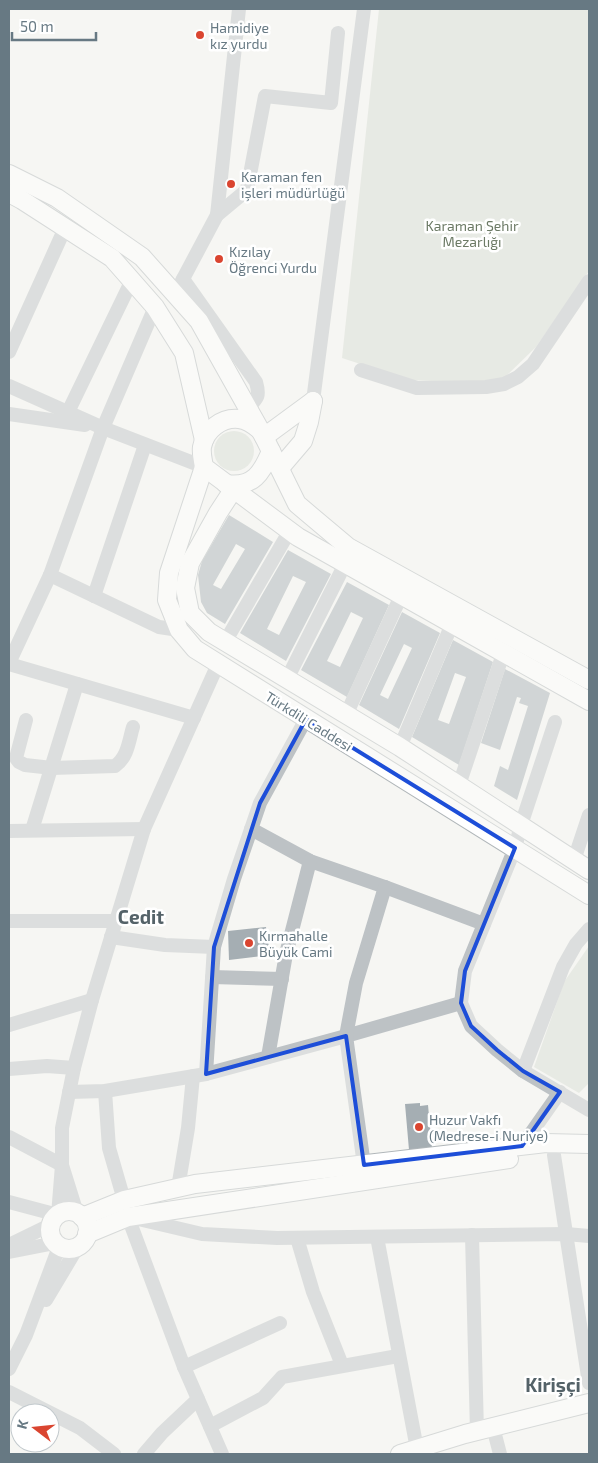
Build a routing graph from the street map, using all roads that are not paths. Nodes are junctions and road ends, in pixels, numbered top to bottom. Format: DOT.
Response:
graph roads {
  1 [pos="224,9"];
  2 [pos="364,9"];
  3 [pos="238,12"];
  4 [pos="338,33"];
  5 [pos="9,174"];
  6 [pos="9,193"];
  7 [pos="217,215"];
  8 [pos="65,228"];
  9 [pos="132,280"];
  10 [pos="589,281"];
  11 [pos="179,286"];
  12 [pos="156,307"];
  13 [pos="9,352"];
  14 [pos="360,370"];
  15 [pos="9,386"];
  16 [pos="313,401"];
  17 [pos="68,412"];
  18 [pos="9,414"];
  19 [pos="102,428"];
  20 [pos="265,439"];
  21 [pos="204,440"];
  22 [pos="145,445"];
  23 [pos="204,467"];
  24 [pos="280,468"];
  25 [pos="230,487"];
  26 [pos="289,532"];
  27 [pos="345,564"];
  28 [pos="50,575"];
  29 [pos="94,596"];
  30 [pos="401,596"];
  31 [pos="452,624"];
  32 [pos="179,630"];
  33 [pos="225,642"];
  34 [pos="503,654"];
  35 [pos="9,664"];
  36 [pos="218,664"];
  37 [pos="288,679"];
  38 [pos="589,680"];
  39 [pos="77,684"];
  40 [pos="589,701"];
  41 [pos="346,715"];
  42 [pos="194,718"];
  43 [pos="306,719"];
  44 [pos="26,720"];
  45 [pos="555,722"];
  46 [pos="133,727"];
  47 [pos="400,747"];
  48 [pos="52,768"];
  49 [pos="460,785"];
  50 [pos="589,818"];
  51 [pos="521,825"];
  52 [pos="144,829"];
  53 [pos="32,830"];
  54 [pos="251,830"];
  55 [pos="9,832"];
  56 [pos="516,848"];
  57 [pos="310,861"];
  58 [pos="582,865"];
  59 [pos="385,887"];
  60 [pos="589,895"];
  61 [pos="9,920"];
  62 [pos="117,920"];
  63 [pos="484,924"];
  64 [pos="589,929"];
  65 [pos="111,937"];
  66 [pos="214,947"];
  67 [pos="212,978"];
  68 [pos="282,979"];
  69 [pos="92,1000"];
  70 [pos="461,1003"];
  71 [pos="9,1025"];
  72 [pos="346,1036"];
  73 [pos="268,1057"];
  74 [pos="74,1068"];
  75 [pos="9,1069"];
  76 [pos="523,1071"];
  77 [pos="200,1075"];
  78 [pos="105,1091"];
  79 [pos="69,1092"];
  80 [pos="560,1092"];
  81 [pos="586,1104"];
  82 [pos="9,1137"];
  83 [pos="589,1144"];
  84 [pos="522,1146"];
  85 [pos="589,1153"];
  86 [pos="554,1155"];
  87 [pos="62,1165"];
  88 [pos="364,1165"];
  89 [pos="178,1188"];
  90 [pos="12,1203"];
  91 [pos="126,1208"];
  92 [pos="80,1215"];
  93 [pos="54,1220"];
  94 [pos="88,1234"];
  95 [pos="566,1234"];
  96 [pos="472,1235"];
  97 [pos="589,1236"];
  98 [pos="377,1237"];
  99 [pos="297,1238"];
  100 [pos="9,1245"];
  101 [pos="63,1246"];
  102 [pos="9,1252"];
  103 [pos="280,1323"];
  104 [pos="26,1335"];
  105 [pos="9,1340"];
  106 [pos="398,1356"];
  107 [pos="342,1365"];
  108 [pos="184,1367"];
  109 [pos="9,1369"];
  110 [pos="589,1383"];
  111 [pos="9,1392"];
  112 [pos="198,1399"];
  113 [pos="589,1403"];
  114 [pos="210,1426"];
  115 [pos="485,1430"];
  116 [pos="408,1452"];
  117 [pos="114,1454"];
  118 [pos="144,1454"];
  119 [pos="222,1454"];
  120 [pos="500,1454"];
  1 -- 3 [label="street"];
  2 -- 16 [label="street"];
  3 -- 7 [label="street"];
  4 -- 7 [label="street"];
  5 -- 11 [label="main road"];
  6 -- 8 [label="main road"];
  7 -- 11 [label="street"];
  8 -- 9 [label="main road"];
  8 -- 13 [label="street"];
  9 -- 12 [label="main road"];
  9 -- 17 [label="street"];
  10 -- 14 [label="street"];
  11 -- 20 [label="main road"];
  12 -- 19 [label="street"];
  12 -- 21 [label="main road"];
  15 -- 17 [label="street"];
  16 -- 20 [label="main road"];
  16 -- 24 [label="main road"];
  17 -- 19 [label="street"];
  18 -- 19 [label="street"];
  19 -- 22 [label="street"];
  19 -- 28 [label="street"];
  20 -- 21 [label="main road"];
  20 -- 24 [label="main road"];
  20 -- 25 [label="main road"];
  21 -- 23 [label="main road"];
  22 -- 23 [label="street"];
  22 -- 29 [label="street"];
  23 -- 25 [label="main road"];
  23 -- 32 [label="main road, Türkdili Caddesi"];
  24 -- 38 [label="main road"];
  25 -- 26 [label="main road"];
  25 -- 33 [label="main road, Türkdili Caddesi"];
  26 -- 27 [label="main road"];
  26 -- 33 [label="street"];
  27 -- 30 [label="main road"];
  27 -- 37 [label="street"];
  28 -- 29 [label="street"];
  28 -- 35 [label="street"];
  29 -- 32 [label="street"];
  30 -- 31 [label="main road"];
  30 -- 41 [label="street"];
  31 -- 34 [label="main road"];
  31 -- 47 [label="street"];
  32 -- 36 [label="main road, Türkdili Caddesi"];
  33 -- 37 [label="main road, Türkdili Caddesi"];
  34 -- 40 [label="main road"];
  34 -- 49 [label="street"];
  35 -- 39 [label="street"];
  36 -- 42 [label="street"];
  36 -- 43 [label="main road, Türkdili Caddesi"];
  37 -- 41 [label="main road, Türkdili Caddesi"];
  39 -- 42 [label="street"];
  39 -- 48 [label="street"];
  41 -- 47 [label="main road, Türkdili Caddesi"];
  42 -- 52 [label="street"];
  43 -- 54 [label="street"];
  43 -- 56 [label="main road, Türkdili Caddesi"];
  44 -- 48 [label="street"];
  45 -- 51 [label="street"];
  46 -- 48 [label="street"];
  47 -- 49 [label="main road, Türkdili Caddesi"];
  48 -- 53 [label="street"];
  49 -- 51 [label="main road, Türkdili Caddesi"];
  50 -- 58 [label="street"];
  51 -- 56 [label="street"];
  51 -- 58 [label="main road, Türkdili Caddesi"];
  52 -- 53 [label="street"];
  52 -- 62 [label="street"];
  53 -- 55 [label="street"];
  54 -- 57 [label="street"];
  54 -- 66 [label="street"];
  56 -- 60 [label="main road, Türkdili Caddesi"];
  56 -- 63 [label="street"];
  57 -- 59 [label="street"];
  57 -- 68 [label="street"];
  59 -- 63 [label="street"];
  59 -- 72 [label="street"];
  61 -- 62 [label="street"];
  62 -- 65 [label="street"];
  63 -- 70 [label="street"];
  64 -- 76 [label="street"];
  65 -- 66 [label="street"];
  65 -- 69 [label="street"];
  66 -- 67 [label="street"];
  67 -- 68 [label="street"];
  67 -- 77 [label="street"];
  68 -- 73 [label="street"];
  69 -- 71 [label="street"];
  69 -- 74 [label="street"];
  70 -- 72 [label="street"];
  70 -- 76 [label="street"];
  72 -- 73 [label="street"];
  72 -- 88 [label="street"];
  73 -- 77 [label="street"];
  74 -- 75 [label="street"];
  74 -- 79 [label="street"];
  76 -- 80 [label="street"];
  77 -- 78 [label="street"];
  77 -- 89 [label="street"];
  78 -- 79 [label="street"];
  78 -- 91 [label="street"];
  79 -- 87 [label="street"];
  80 -- 81 [label="street"];
  80 -- 84 [label="street"];
  82 -- 87 [label="street"];
  83 -- 84 [label="main road"];
  84 -- 88 [label="main road"];
  85 -- 86 [label="main road"];
  86 -- 91 [label="main road"];
  86 -- 95 [label="street"];
  87 -- 92 [label="street"];
  87 -- 93 [label="street"];
  88 -- 89 [label="main road"];
  89 -- 91 [label="main road"];
  90 -- 93 [label="street"];
  91 -- 92 [label="main road"];
  91 -- 94 [label="main road"];
  91 -- 99 [label="street"];
  91 -- 108 [label="street"];
  92 -- 93 [label="main road"];
  92 -- 94 [label="main road"];
  93 -- 100 [label="street"];
  93 -- 101 [label="main road"];
  94 -- 101 [label="main road"];
  95 -- 96 [label="street"];
  95 -- 97 [label="street"];
  95 -- 110 [label="street"];
  96 -- 98 [label="street"];
  96 -- 115 [label="street"];
  98 -- 99 [label="street"];
  98 -- 106 [label="street"];
  99 -- 107 [label="street"];
  101 -- 102 [label="street"];
  101 -- 104 [label="street"];
  103 -- 108 [label="street"];
  104 -- 105 [label="street"];
  104 -- 109 [label="street"];
  106 -- 107 [label="street"];
  106 -- 116 [label="street"];
  107 -- 114 [label="street"];
  108 -- 112 [label="street"];
  111 -- 117 [label="street"];
  112 -- 114 [label="street"];
  112 -- 118 [label="street"];
  113 -- 115 [label="main road"];
  114 -- 119 [label="street"];
  115 -- 116 [label="main road"];
  115 -- 120 [label="street"];
}
